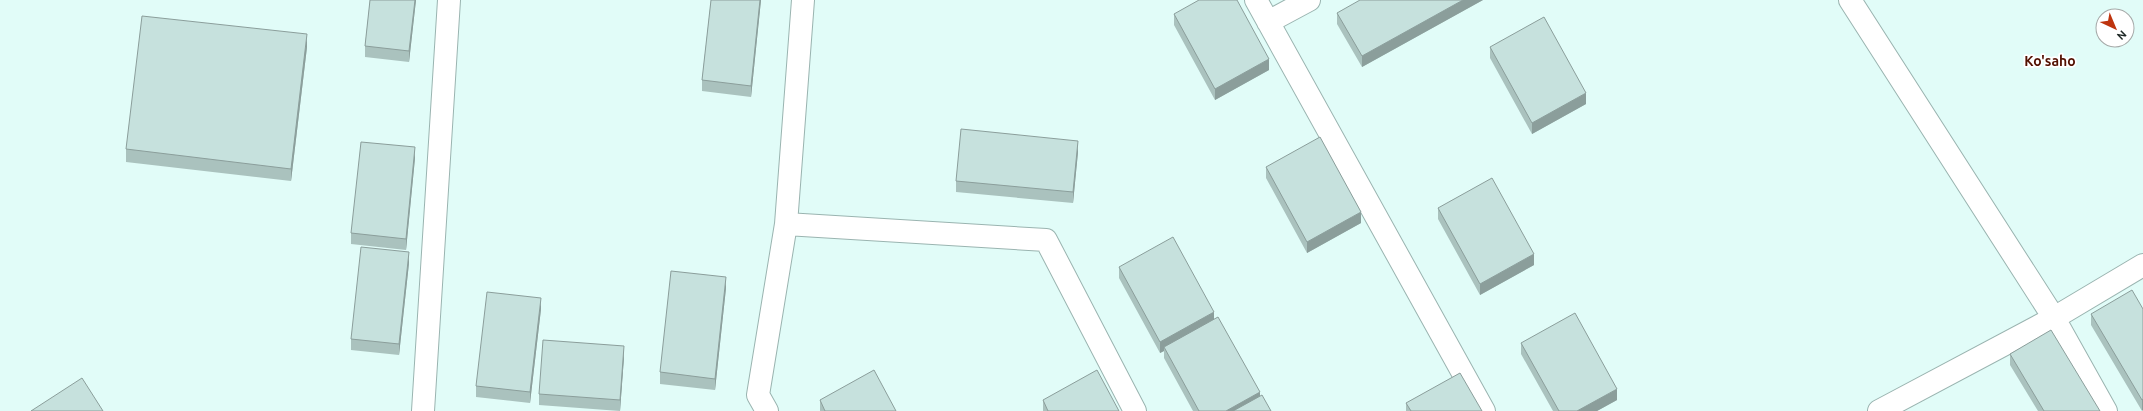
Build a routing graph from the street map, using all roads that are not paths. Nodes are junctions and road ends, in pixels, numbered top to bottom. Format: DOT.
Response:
graph roads {
  1 [pos="449,0"];
  2 [pos="803,0"];
  3 [pos="1256,0"];
  4 [pos="1309,0"];
  5 [pos="1850,0"];
  6 [pos="1268,22"];
  7 [pos="786,224"];
  8 [pos="2143,265"];
  9 [pos="2054,318"];
  10 [pos="423,411"];
  11 [pos="767,411"];
  12 [pos="1135,411"];
  13 [pos="1484,411"];
  14 [pos="1879,411"];
  15 [pos="2106,411"];
  1 -- 10 [label="street"];
  2 -- 7 [label="street"];
  3 -- 6 [label="street"];
  4 -- 6 [label="street"];
  5 -- 9 [label="street"];
  6 -- 13 [label="street"];
  7 -- 11 [label="street"];
  7 -- 12 [label="street"];
  8 -- 9 [label="street"];
  9 -- 14 [label="street"];
  9 -- 15 [label="street"];
}
